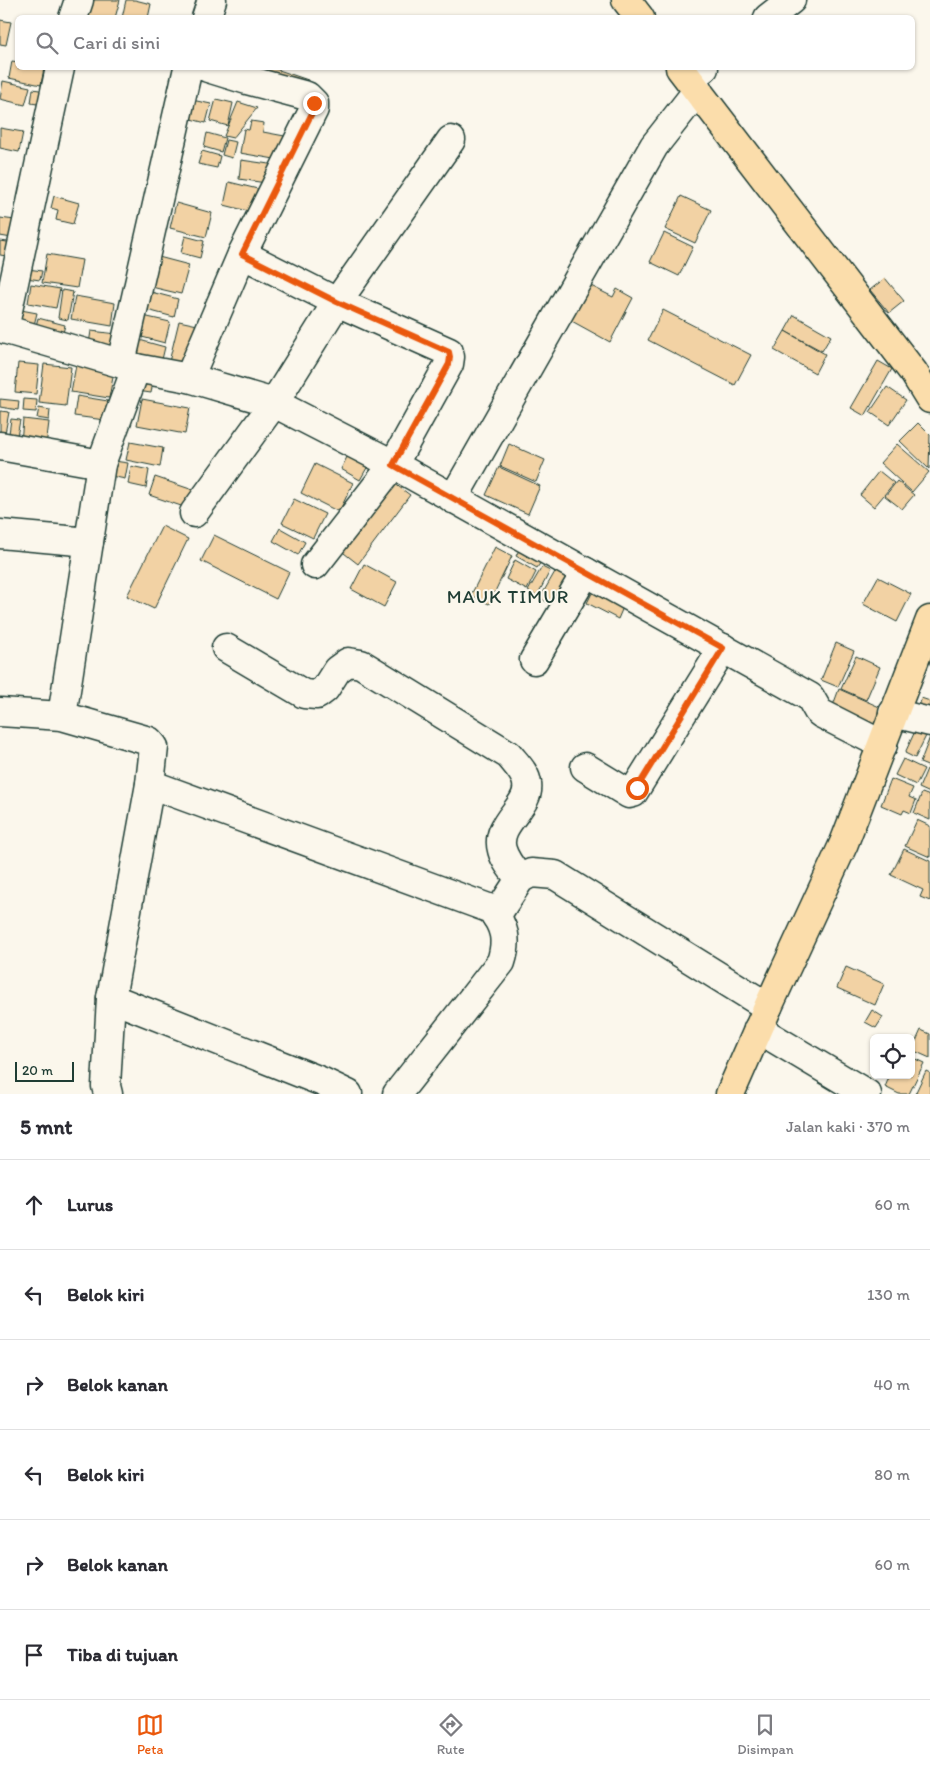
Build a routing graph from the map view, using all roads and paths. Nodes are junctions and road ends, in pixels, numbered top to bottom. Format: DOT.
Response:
graph roads {
  1 [pos="79,0"];
  2 [pos="212,0"];
  3 [pos="626,0"];
  4 [pos="791,0"];
  5 [pos="74,15"];
  6 [pos="207,15"];
  7 [pos="638,15"];
  8 [pos="772,15"];
  9 [pos="60,70"];
  10 [pos="188,70"];
  11 [pos="214,70"];
  12 [pos="693,76"];
  13 [pos="451,140"];
  14 [pos="242,254"];
  15 [pos="337,302"];
  16 [pos="2,328"];
  17 [pos="128,366"];
  18 [pos="189,378"];
  19 [pos="930,398"];
  20 [pos="274,403"];
  21 [pos="0,446"];
  22 [pos="100,464"];
  23 [pos="393,465"];
  24 [pos="453,499"];
  25 [pos="194,513"];
  26 [pos="0,534"];
  27 [pos="89,542"];
  28 [pos="315,565"];
  29 [pos="586,572"];
  30 [pos="930,620"];
  31 [pos="226,648"];
  32 [pos="723,648"];
  33 [pos="534,660"];
  34 [pos="0,712"];
  35 [pos="893,713"];
  36 [pos="62,716"];
  37 [pos="930,722"];
  38 [pos="883,745"];
  39 [pos="585,767"];
  40 [pos="150,784"];
  41 [pos="520,879"];
  42 [pos="496,916"];
  43 [pos="111,998"];
  44 [pos="763,1018"];
  45 [pos="311,1087"];
  46 [pos="108,1094"];
  47 [pos="348,1094"];
  48 [pos="397,1094"];
  49 [pos="730,1094"];
  50 [pos="867,1094"];
  1 -- 5 [label="street"];
  2 -- 6 [label="street"];
  3 -- 7 [label="main road"];
  4 -- 8 [label="street"];
  9 -- 16 [label="street"];
  10 -- 17 [label="street"];
  11 -- 14 [label="street"];
  12 -- 19 [label="main road"];
  12 -- 24 [label="street"];
  13 -- 15 [label="street"];
  14 -- 15 [label="street"];
  14 -- 18 [label="street"];
  15 -- 20 [label="street"];
  15 -- 23 [label="street"];
  16 -- 17 [label="street"];
  17 -- 18 [label="street"];
  17 -- 22 [label="street"];
  18 -- 20 [label="street"];
  20 -- 23 [label="street"];
  20 -- 25 [label="street"];
  21 -- 22 [label="street"];
  22 -- 27 [label="street"];
  23 -- 24 [label="street"];
  23 -- 28 [label="street"];
  24 -- 29 [label="street"];
  26 -- 27 [label="street"];
  27 -- 36 [label="street"];
  29 -- 32 [label="street"];
  29 -- 33 [label="street"];
  30 -- 35 [label="main road"];
  31 -- 41 [label="street"];
  32 -- 38 [label="street"];
  32 -- 39 [label="street"];
  34 -- 36 [label="street"];
  35 -- 37 [label="street"];
  35 -- 38 [label="main road"];
  36 -- 40 [label="street"];
  38 -- 44 [label="main road"];
  40 -- 42 [label="street"];
  40 -- 43 [label="street"];
  41 -- 42 [label="street"];
  41 -- 44 [label="street"];
  42 -- 48 [label="street"];
  43 -- 45 [label="street"];
  43 -- 46 [label="street"];
  44 -- 49 [label="main road"];
  44 -- 50 [label="street"];
  45 -- 47 [label="street"];
}
